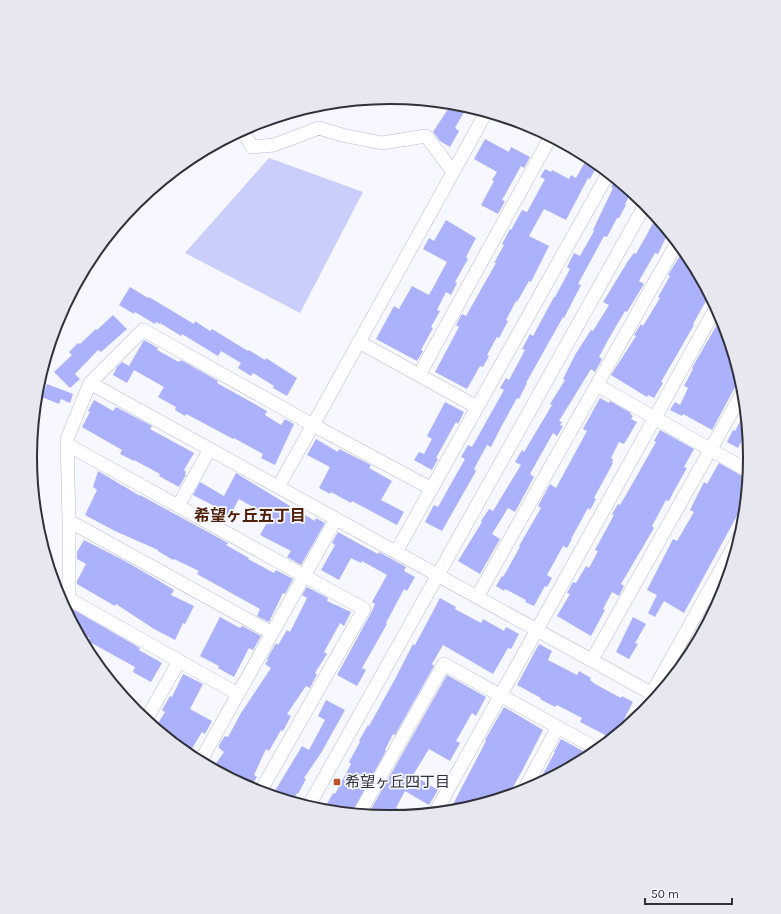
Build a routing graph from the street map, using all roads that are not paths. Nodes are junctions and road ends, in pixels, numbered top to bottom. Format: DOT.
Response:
graph roads {
  1 [pos="484,117"];
  2 [pos="245,135"];
  3 [pos="548,141"];
  4 [pos="453,172"];
  5 [pos="606,177"];
  6 [pos="642,210"];
  7 [pos="675,247"];
  8 [pos="713,313"];
  9 [pos="358,342"];
  10 [pos="419,375"];
  11 [pos="90,383"];
  12 [pos="597,385"];
  13 [pos="739,399"];
  14 [pos="477,407"];
  15 [pos="654,418"];
  16 [pos="313,426"];
  17 [pos="68,445"];
  18 [pos="210,449"];
  19 [pos="711,450"];
  20 [pos="744,468"];
  21 [pos="278,487"];
  22 [pos="432,489"];
  23 [pos="178,506"];
  24 [pos="336,519"];
  25 [pos="69,521"];
  26 [pos="396,552"];
  27 [pos="730,554"];
  28 [pos="438,575"];
  29 [pos="304,576"];
  30 [pos="477,597"];
  31 [pos="537,630"];
  32 [pos="272,633"];
  33 [pos="592,660"];
  34 [pos="178,661"];
  35 [pos="661,684"];
  36 [pos="238,694"];
  37 [pos="653,694"];
  38 [pos="501,695"];
  39 [pos="149,715"];
  40 [pos="558,727"];
  41 [pos="593,747"];
  42 [pos="203,756"];
  43 [pos="528,783"];
  44 [pos="263,787"];
  45 [pos="311,801"];
  46 [pos="438,807"];
  47 [pos="362,809"];
  1 -- 4 [label="street"];
  2 -- 4 [label="street"];
  3 -- 10 [label="street"];
  4 -- 9 [label="street"];
  5 -- 14 [label="street"];
  6 -- 28 [label="street"];
  7 -- 12 [label="street"];
  8 -- 15 [label="street"];
  9 -- 10 [label="street"];
  9 -- 16 [label="street"];
  10 -- 14 [label="street"];
  11 -- 16 [label="street"];
  11 -- 17 [label="street"];
  11 -- 18 [label="street"];
  12 -- 15 [label="street"];
  12 -- 30 [label="street"];
  13 -- 19 [label="street"];
  14 -- 22 [label="street"];
  15 -- 19 [label="street"];
  15 -- 31 [label="street"];
  16 -- 21 [label="street"];
  16 -- 22 [label="street"];
  17 -- 23 [label="street"];
  17 -- 25 [label="street"];
  18 -- 21 [label="street"];
  18 -- 23 [label="street"];
  19 -- 20 [label="street"];
  19 -- 33 [label="street"];
  21 -- 24 [label="street"];
  22 -- 26 [label="street"];
  23 -- 29 [label="street"];
  24 -- 26 [label="street"];
  24 -- 29 [label="street"];
  25 -- 32 [label="street"];
  25 -- 34 [label="street"];
  26 -- 28 [label="street"];
  27 -- 35 [label="street"];
  28 -- 30 [label="street"];
  28 -- 45 [label="street"];
  29 -- 32 [label="street"];
  29 -- 44 [label="street"];
  30 -- 31 [label="street"];
  31 -- 33 [label="street"];
  31 -- 38 [label="street"];
  32 -- 36 [label="street"];
  33 -- 37 [label="street"];
  34 -- 36 [label="street"];
  34 -- 39 [label="street"];
  36 -- 42 [label="street"];
  38 -- 40 [label="street"];
  38 -- 46 [label="street"];
  38 -- 47 [label="street"];
  40 -- 41 [label="street"];
  40 -- 43 [label="street"];
}
